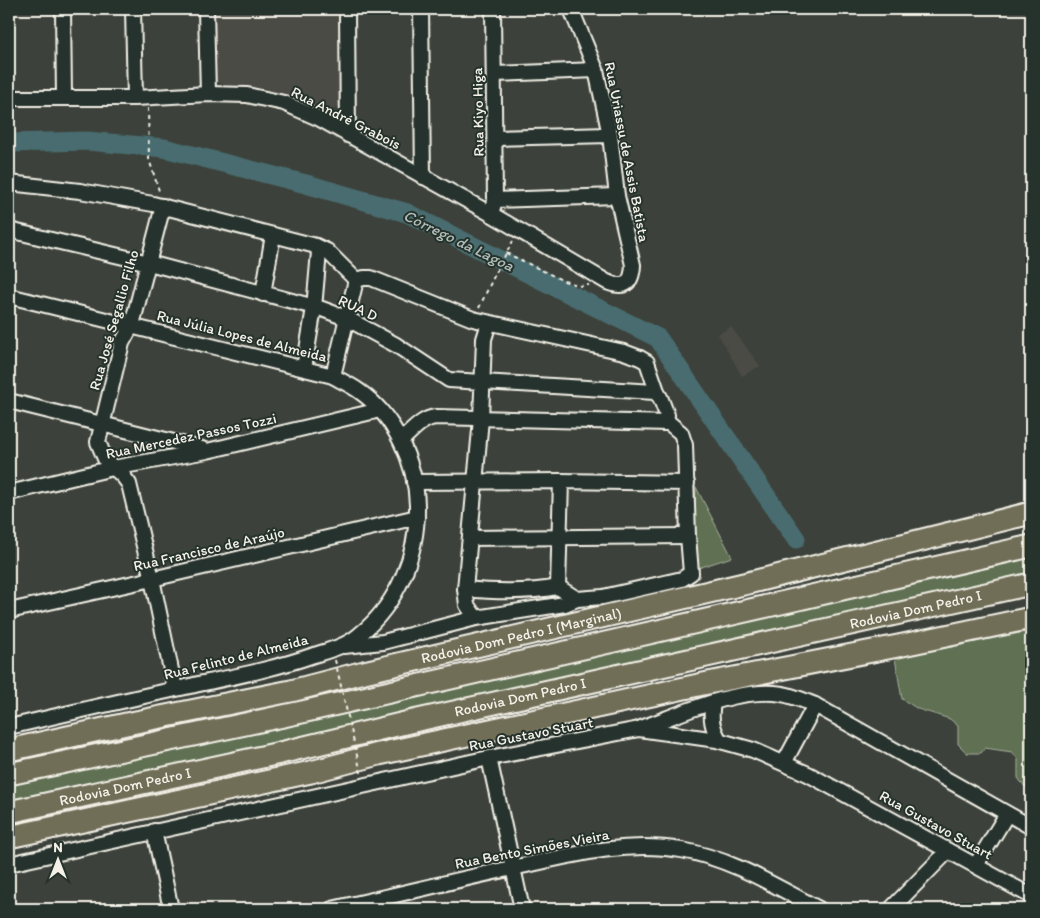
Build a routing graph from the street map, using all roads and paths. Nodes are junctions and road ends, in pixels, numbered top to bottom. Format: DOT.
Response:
graph roads {
  1 [pos="62,9"];
  2 [pos="134,9"];
  3 [pos="206,9"];
  4 [pos="347,9"];
  5 [pos="421,9"];
  6 [pos="492,9"];
  7 [pos="498,9"];
  8 [pos="571,9"];
  9 [pos="596,70"];
  10 [pos="494,74"];
  11 [pos="208,94"];
  12 [pos="64,97"];
  13 [pos="9,98"];
  14 [pos="142,98"];
  15 [pos="348,135"];
  16 [pos="610,135"];
  17 [pos="495,138"];
  18 [pos="423,177"];
  19 [pos="9,183"];
  20 [pos="617,196"];
  21 [pos="495,200"];
  22 [pos="163,206"];
  23 [pos="491,214"];
  24 [pos="9,230"];
  25 [pos="520,232"];
  26 [pos="273,235"];
  27 [pos="316,246"];
  28 [pos="505,254"];
  29 [pos="149,263"];
  30 [pos="356,280"];
  31 [pos="607,282"];
  32 [pos="263,294"];
  33 [pos="9,296"];
  34 [pos="314,308"];
  35 [pos="346,318"];
  36 [pos="473,319"];
  37 [pos="489,322"];
  38 [pos="132,325"];
  39 [pos="304,368"];
  40 [pos="332,376"];
  41 [pos="482,383"];
  42 [pos="658,394"];
  43 [pos="9,402"];
  44 [pos="380,410"];
  45 [pos="481,418"];
  46 [pos="664,423"];
  47 [pos="102,424"];
  48 [pos="401,441"];
  49 [pos="207,451"];
  50 [pos="113,468"];
  51 [pos="475,481"];
  52 [pos="561,481"];
  53 [pos="414,482"];
  54 [pos="687,483"];
  55 [pos="9,493"];
  56 [pos="1031,513"];
  57 [pos="417,517"];
  58 [pos="1031,518"];
  59 [pos="964,529"];
  60 [pos="688,536"];
  61 [pos="560,537"];
  62 [pos="471,538"];
  63 [pos="1031,546"];
  64 [pos="152,579"];
  65 [pos="1031,584"];
  66 [pos="558,587"];
  67 [pos="465,589"];
  68 [pos="577,599"];
  69 [pos="1031,608"];
  70 [pos="9,611"];
  71 [pos="476,618"];
  72 [pos="1031,618"];
  73 [pos="372,622"];
  74 [pos="392,640"];
  75 [pos="342,646"];
  76 [pos="898,646"];
  77 [pos="335,660"];
  78 [pos="175,689"];
  79 [pos="713,703"];
  80 [pos="815,705"];
  81 [pos="9,727"];
  82 [pos="639,729"];
  83 [pos="720,741"];
  84 [pos="9,750"];
  85 [pos="489,758"];
  86 [pos="784,763"];
  87 [pos="360,773"];
  88 [pos="9,774"];
  89 [pos="9,812"];
  90 [pos="1007,814"];
  91 [pos="1031,827"];
  92 [pos="154,831"];
  93 [pos="9,836"];
  94 [pos="948,851"];
  95 [pos="9,864"];
  96 [pos="976,865"];
  97 [pos="513,867"];
  98 [pos="1031,896"];
  99 [pos="171,909"];
  100 [pos="332,909"];
  101 [pos="522,909"];
  102 [pos="819,909"];
  103 [pos="891,909"];
  1 -- 12 [label="street"];
  2 -- 14 [label="street"];
  3 -- 11 [label="street"];
  4 -- 15 [label="street"];
  5 -- 18 [label="street"];
  6 -- 7 [label="street"];
  6 -- 10 [label="street, Rua Kiyo Higa"];
  8 -- 9 [label="street, Rua Uriassu de Assis Batista"];
  9 -- 10 [label="street"];
  9 -- 16 [label="street, Rua Uriassu de Assis Batista"];
  10 -- 17 [label="street, Rua Kiyo Higa"];
  11 -- 14 [label="street, Rua André Grabois"];
  11 -- 15 [label="street, Rua André Grabois"];
  12 -- 13 [label="street, Rua André Grabois"];
  12 -- 14 [label="street, Rua André Grabois"];
  14 -- 22 [label="path"];
  15 -- 18 [label="street, Rua André Grabois"];
  16 -- 17 [label="street"];
  16 -- 20 [label="street, Rua Uriassu de Assis Batista"];
  17 -- 21 [label="street, Rua Kiyo Higa"];
  18 -- 23 [label="street, Rua André Grabois"];
  19 -- 22 [label="street"];
  20 -- 21 [label="street"];
  20 -- 31 [label="street, Rua Uriassu de Assis Batista"];
  21 -- 23 [label="street, Rua Kiyo Higa"];
  22 -- 26 [label="street"];
  22 -- 29 [label="street, Rua José Segallio Filho"];
  23 -- 25 [label="street, Rua André Grabois"];
  24 -- 29 [label="street, RUA D"];
  25 -- 28 [label="path"];
  25 -- 31 [label="street, Rua André Grabois"];
  26 -- 27 [label="street"];
  26 -- 32 [label="street"];
  27 -- 30 [label="street"];
  27 -- 34 [label="street"];
  28 -- 31 [label="path"];
  28 -- 36 [label="path"];
  29 -- 32 [label="street, RUA D"];
  29 -- 38 [label="street, Rua José Segallio Filho"];
  30 -- 35 [label="street"];
  30 -- 36 [label="street"];
  32 -- 34 [label="street, RUA D"];
  33 -- 38 [label="street, Rua Júlia Lopes de Almeida"];
  34 -- 35 [label="street, RUA D"];
  34 -- 39 [label="street"];
  35 -- 40 [label="street"];
  35 -- 41 [label="street, RUA D"];
  36 -- 37 [label="street"];
  37 -- 41 [label="street"];
  37 -- 42 [label="street"];
  38 -- 39 [label="street, Rua Júlia Lopes de Almeida"];
  38 -- 47 [label="street, Rua José Segallio Filho"];
  39 -- 40 [label="street, Rua Júlia Lopes de Almeida"];
  40 -- 44 [label="street, Rua Júlia Lopes de Almeida"];
  41 -- 42 [label="street, RUA D"];
  41 -- 45 [label="street"];
  42 -- 46 [label="street"];
  43 -- 47 [label="street"];
  44 -- 48 [label="street, Rua Júlia Lopes de Almeida"];
  44 -- 49 [label="street, Rua Mercedez Passos Tozzi"];
  45 -- 46 [label="street"];
  45 -- 48 [label="street"];
  45 -- 51 [label="street"];
  46 -- 54 [label="street"];
  47 -- 49 [label="street"];
  47 -- 50 [label="street, Rua José Segallio Filho"];
  48 -- 53 [label="street, Rua Júlia Lopes de Almeida"];
  49 -- 50 [label="street, Rua Mercedez Passos Tozzi"];
  50 -- 55 [label="street, Rua Mercedez Passos Tozzi"];
  50 -- 64 [label="street, Rua José Segallio Filho"];
  51 -- 52 [label="street"];
  51 -- 53 [label="street"];
  51 -- 62 [label="street"];
  52 -- 54 [label="street"];
  52 -- 61 [label="street"];
  53 -- 57 [label="street, Rua Felinto de Almeida"];
  54 -- 60 [label="street"];
  56 -- 59 [label="highway, Rodovia Dom Pedro I (Marginal)"];
  57 -- 64 [label="street, Rua Francisco de Araújo"];
  57 -- 73 [label="street, Rua Felinto de Almeida"];
  58 -- 59 [label="highway"];
  59 -- 84 [label="highway, Rodovia Dom Pedro I (Marginal)"];
  60 -- 61 [label="street"];
  60 -- 68 [label="street"];
  61 -- 62 [label="street"];
  61 -- 66 [label="street"];
  62 -- 67 [label="street"];
  63 -- 88 [label="highway"];
  64 -- 70 [label="street, Rua Francisco de Araújo"];
  64 -- 78 [label="street, Rua José Segallio Filho"];
  65 -- 89 [label="highway, Rodovia Dom Pedro I"];
  66 -- 67 [label="street"];
  66 -- 68 [label="street"];
  67 -- 71 [label="street"];
  68 -- 71 [label="street"];
  69 -- 76 [label="highway"];
  71 -- 74 [label="street"];
  72 -- 76 [label="highway"];
  73 -- 74 [label="street"];
  73 -- 75 [label="street, Rua Felinto de Almeida"];
  74 -- 75 [label="street"];
  75 -- 78 [label="street, Rua Felinto de Almeida"];
  76 -- 93 [label="highway"];
  77 -- 87 [label="path, bridge"];
  78 -- 81 [label="street, Rua Felinto de Almeida"];
  79 -- 80 [label="street"];
  79 -- 82 [label="street"];
  79 -- 83 [label="street"];
  80 -- 86 [label="street"];
  80 -- 90 [label="street"];
  82 -- 83 [label="street, Rua Gustavo Stuart"];
  82 -- 85 [label="street, Rua Gustavo Stuart"];
  83 -- 86 [label="street, Rua Gustavo Stuart"];
  85 -- 92 [label="street, Rua Gustavo Stuart"];
  85 -- 97 [label="street"];
  86 -- 94 [label="street, Rua Gustavo Stuart"];
  90 -- 91 [label="street"];
  90 -- 96 [label="street"];
  92 -- 95 [label="street, Rua Gustavo Stuart"];
  92 -- 99 [label="street"];
  94 -- 96 [label="street, Rua Gustavo Stuart"];
  94 -- 103 [label="street"];
  96 -- 98 [label="street, Rua Gustavo Stuart"];
  97 -- 100 [label="street, Rua Bento Simões Vieira"];
  97 -- 101 [label="street"];
  97 -- 102 [label="street, Rua Bento Simões Vieira"];
}
